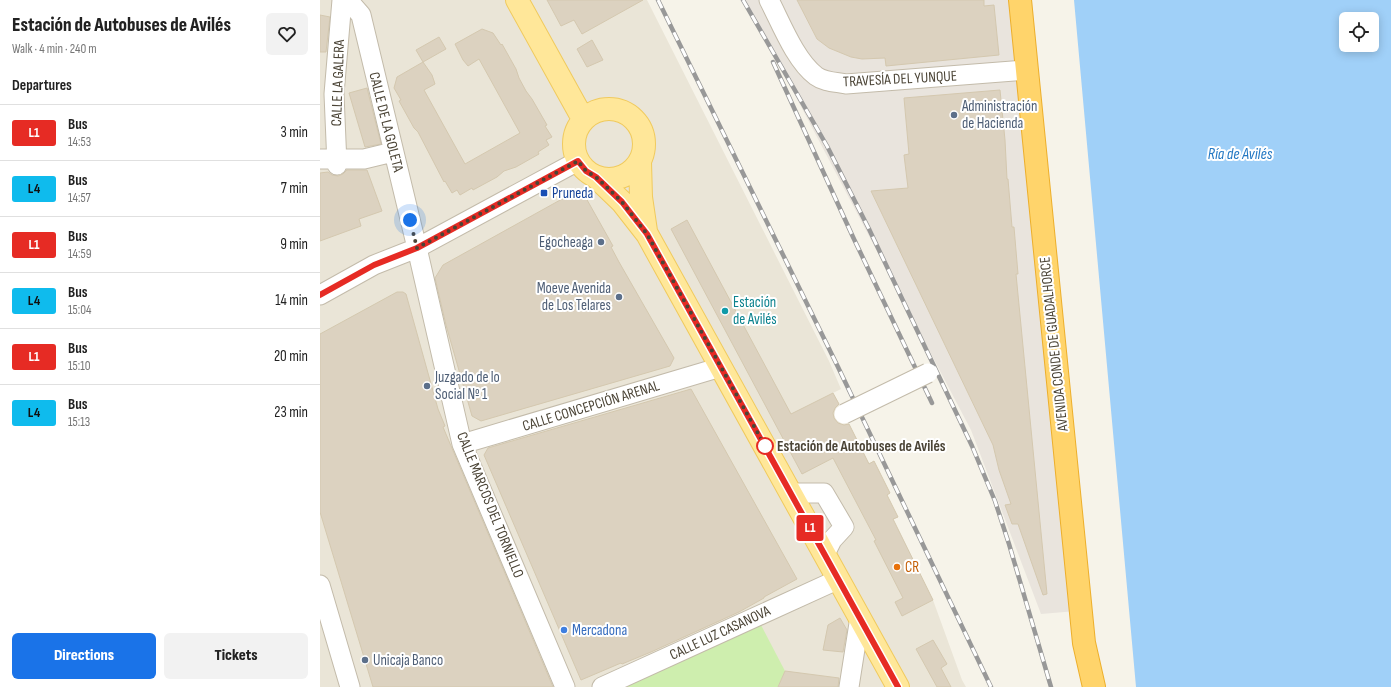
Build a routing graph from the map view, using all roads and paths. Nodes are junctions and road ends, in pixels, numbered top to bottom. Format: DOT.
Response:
graph roads {
  1 [pos="342,0"];
  2 [pos="348,0"];
  3 [pos="517,0"];
  4 [pos="769,0"];
  5 [pos="1020,0"];
  6 [pos="1026,70"];
  7 [pos="557,73"];
  8 [pos="607,108"];
  9 [pos="583,119"];
  10 [pos="393,152"];
  11 [pos="331,161"];
  12 [pos="578,161"];
  13 [pos="640,162"];
  14 [pos="596,177"];
  15 [pos="647,234"];
  16 [pos="417,248"];
  17 [pos="320,295"];
  18 [pos="721,367"];
  19 [pos="928,373"];
  20 [pos="844,414"];
  21 [pos="462,444"];
  22 [pos="791,493"];
  23 [pos="825,554"];
  24 [pos="839,579"];
  25 [pos="320,585"];
  26 [pos="860,617"];
  27 [pos="350,687"];
  28 [pos="565,687"];
  29 [pos="602,687"];
  30 [pos="849,687"];
  31 [pos="898,687"];
  32 [pos="1094,687"];
  1 -- 11 [label="street, CALLE LA GALERA"];
  2 -- 10 [label="street, CALLE DE LA GOLETA"];
  3 -- 7 [label="main road"];
  4 -- 6 [label="street, TRAVESÍA DEL YUNQUE"];
  5 -- 6 [label="highway, AVENIDA CONDE DE GUADALHORCE"];
  6 -- 32 [label="highway, AVENIDA CONDE DE GUADALHORCE"];
  7 -- 8 [label="main road"];
  7 -- 9 [label="main road"];
  8 -- 9 [label="main road"];
  8 -- 13 [label="main road"];
  9 -- 12 [label="main road"];
  10 -- 11 [label="street"];
  10 -- 16 [label="street, CALLE DE LA GOLETA"];
  12 -- 14 [label="main road"];
  12 -- 16 [label="street"];
  13 -- 14 [label="main road"];
  13 -- 15 [label="main road"];
  14 -- 15 [label="main road"];
  15 -- 18 [label="main road"];
  16 -- 17 [label="street"];
  16 -- 21 [label="street, CALLE MARCOS DEL TORNIELLO"];
  18 -- 21 [label="street, CALLE CONCEPCIÓN ARENAL"];
  18 -- 22 [label="main road"];
  19 -- 20 [label="street, bridge"];
  21 -- 28 [label="street, CALLE MARCOS DEL TORNIELLO"];
  22 -- 23 [label="main road"];
  22 -- 23 [label="street"];
  23 -- 24 [label="main road"];
  24 -- 26 [label="main road"];
  24 -- 29 [label="street, CALLE LUZ CASANOVA"];
  25 -- 27 [label="street"];
  26 -- 30 [label="street"];
  26 -- 31 [label="main road"];
}
